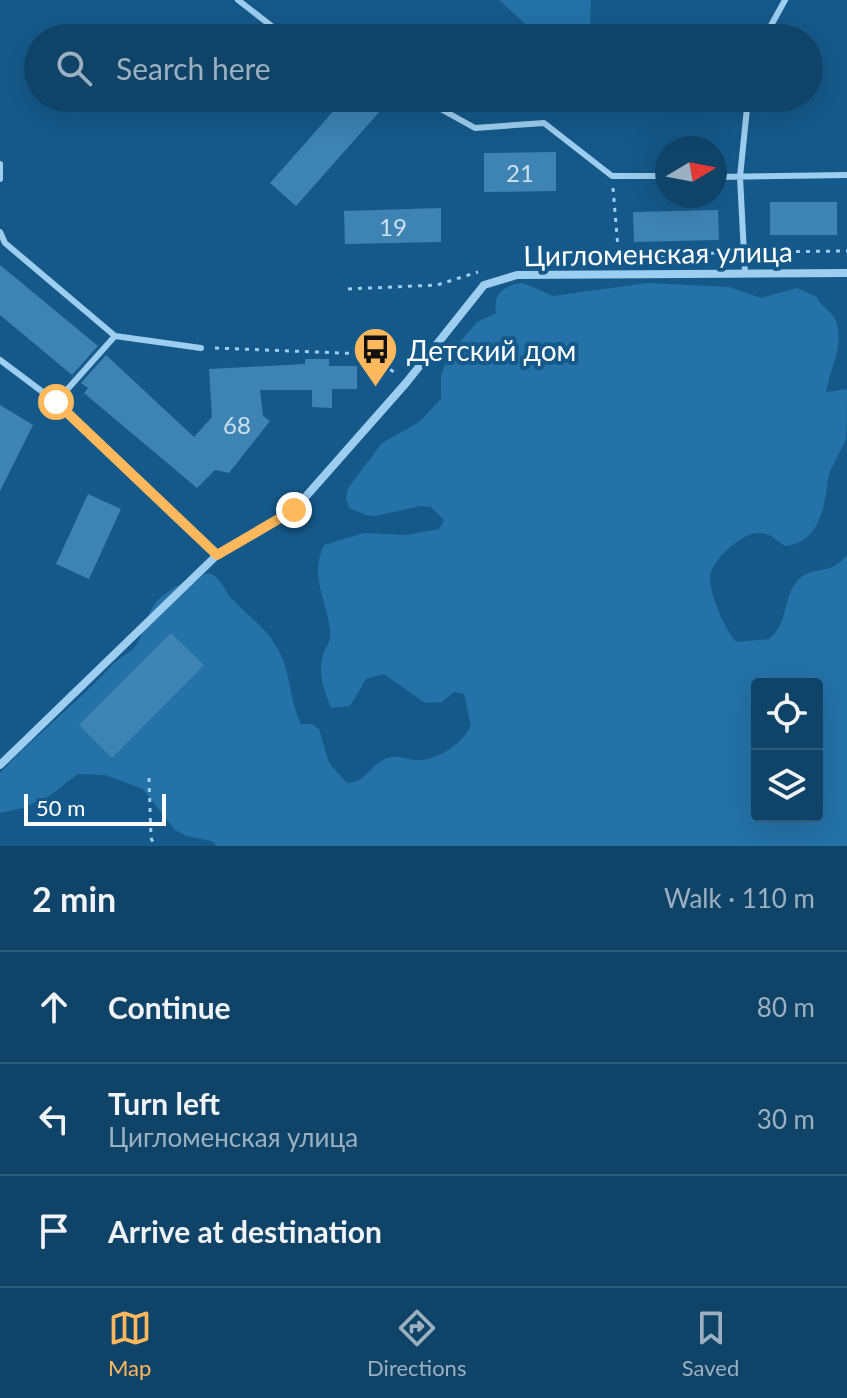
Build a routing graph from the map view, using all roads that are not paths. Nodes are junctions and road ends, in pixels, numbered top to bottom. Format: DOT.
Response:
graph roads {
  1 [pos="238,0"];
  2 [pos="785,0"];
  3 [pos="269,24"];
  4 [pos="772,24"];
  5 [pos="446,112"];
  6 [pos="747,112"];
  7 [pos="0,164"];
  8 [pos="847,175"];
  9 [pos="655,176"];
  10 [pos="727,177"];
  11 [pos="740,177"];
  12 [pos="0,179"];
  13 [pos="0,232"];
  14 [pos="745,273"];
  15 [pos="847,273"];
  16 [pos="115,336"];
  17 [pos="201,348"];
  18 [pos="0,360"];
  19 [pos="56,402"];
  20 [pos="217,555"];
  21 [pos="0,765"];
  1 -- 3 [label="lane"];
  2 -- 4 [label="lane"];
  5 -- 9 [label="lane"];
  6 -- 11 [label="lane"];
  7 -- 12 [label="lane"];
  8 -- 11 [label="lane"];
  10 -- 11 [label="lane"];
  11 -- 14 [label="lane"];
  13 -- 16 [label="lane"];
  14 -- 15 [label="street, Цигломенская улица"];
  14 -- 20 [label="street, Цигломенская улица"];
  16 -- 17 [label="lane"];
  16 -- 19 [label="lane"];
  18 -- 19 [label="lane"];
  19 -- 20 [label="lane"];
  20 -- 21 [label="street, Цигломенская улица"];
}
